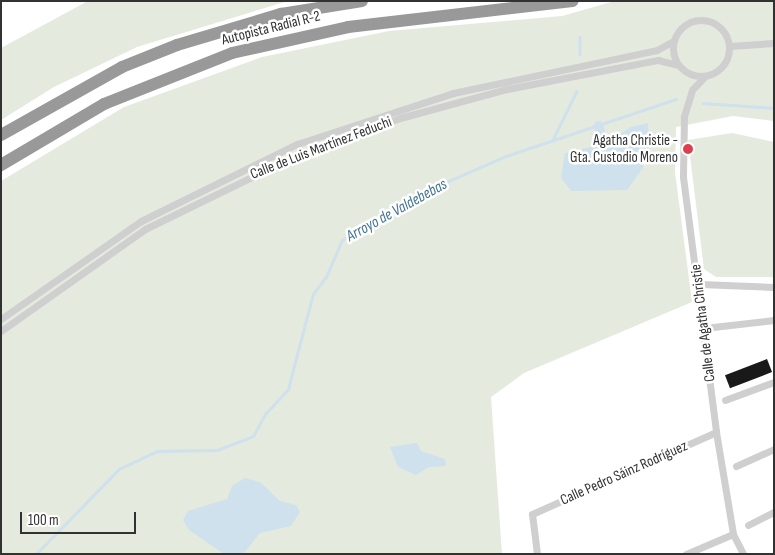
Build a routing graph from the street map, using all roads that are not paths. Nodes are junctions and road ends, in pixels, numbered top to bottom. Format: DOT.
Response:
graph roads {
  1 [pos="362,1"];
  2 [pos="572,1"];
  3 [pos="674,41"];
  4 [pos="774,44"];
  5 [pos="729,46"];
  6 [pos="681,68"];
  7 [pos="705,76"];
  8 [pos="692,90"];
  9 [pos="1,135"];
  10 [pos="1,165"];
  11 [pos="700,284"];
  12 [pos="774,287"];
  13 [pos="1,319"];
  14 [pos="774,320"];
  15 [pos="713,326"];
  16 [pos="1,331"];
  17 [pos="774,382"];
  18 [pos="725,400"];
  19 [pos="716,432"];
  20 [pos="774,449"];
  21 [pos="736,466"];
  22 [pos="774,512"];
  23 [pos="748,525"];
  24 [pos="733,534"];
  25 [pos="538,554"];
  26 [pos="686,554"];
  27 [pos="743,554"];
  1 -- 9 [label="highway, Autopista Radial R-2"];
  2 -- 10 [label="highway, Autopista Radial R-2"];
  3 -- 5 [label="street"];
  3 -- 6 [label="street"];
  3 -- 13 [label="street, Calle de Luis Martínez Feduchi"];
  4 -- 5 [label="street"];
  5 -- 7 [label="street"];
  6 -- 7 [label="street"];
  6 -- 8 [label="street"];
  6 -- 16 [label="street, Calle de Luis Martínez Feduchi"];
  7 -- 8 [label="street, Calle de Agatha Christie"];
  8 -- 11 [label="street, Calle de Agatha Christie"];
  11 -- 12 [label="street"];
  11 -- 19 [label="street, Calle de Agatha Christie"];
  14 -- 15 [label="street"];
  17 -- 18 [label="street"];
  19 -- 24 [label="street, Calle de Agatha Christie"];
  19 -- 25 [label="street, Calle Pedro Sáinz Rodríguez"];
  20 -- 21 [label="street"];
  22 -- 23 [label="street"];
  24 -- 26 [label="street"];
  24 -- 27 [label="street, Calle de Agatha Christie"];
}
